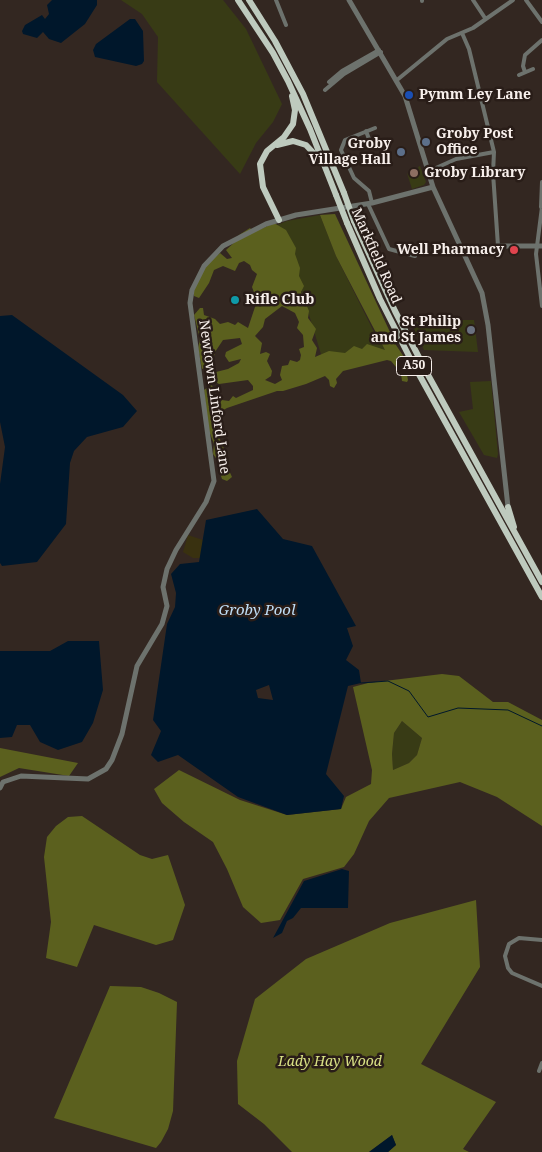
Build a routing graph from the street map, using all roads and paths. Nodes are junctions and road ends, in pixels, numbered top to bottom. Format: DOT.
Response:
graph roads {
  1 [pos="238,0"];
  2 [pos="249,0"];
  3 [pos="276,0"];
  4 [pos="350,0"];
  5 [pos="473,0"];
  6 [pos="513,0"];
  7 [pos="526,0"];
  8 [pos="485,18"];
  9 [pos="542,22"];
  10 [pos="286,25"];
  11 [pos="462,33"];
  12 [pos="542,40"];
  13 [pos="380,51"];
  14 [pos="533,69"];
  15 [pos="525,72"];
  16 [pos="519,74"];
  17 [pos="397,80"];
  18 [pos="288,81"];
  19 [pos="329,82"];
  20 [pos="325,90"];
  21 [pos="375,128"];
  22 [pos="366,131"];
  23 [pos="369,139"];
  24 [pos="276,145"];
  25 [pos="494,152"];
  26 [pos="325,168"];
  27 [pos="427,172"];
  28 [pos="542,182"];
  29 [pos="433,187"];
  30 [pos="370,204"];
  31 [pos="541,207"];
  32 [pos="279,220"];
  33 [pos="498,246"];
  34 [pos="539,246"];
  35 [pos="464,253"];
  36 [pos="409,260"];
  37 [pos="542,306"];
  38 [pos="508,507"];
  39 [pos="523,550"];
  40 [pos="542,582"];
  41 [pos="542,597"];
  42 [pos="2,785"];
  43 [pos="542,940"];
  44 [pos="542,986"];
  45 [pos="542,1063"];
  46 [pos="539,1072"];
  1 -- 18 [label="highway, Markfield Road / A50"];
  2 -- 39 [label="highway, Markfield Road / A50, bridge"];
  3 -- 10 [label="street"];
  4 -- 13 [label="street"];
  5 -- 8 [label="street"];
  6 -- 8 [label="street"];
  7 -- 9 [label="street"];
  8 -- 11 [label="street"];
  11 -- 17 [label="street"];
  11 -- 25 [label="street"];
  12 -- 15 [label="street"];
  13 -- 17 [label="street"];
  13 -- 19 [label="street"];
  13 -- 20 [label="street"];
  14 -- 15 [label="street"];
  15 -- 16 [label="street"];
  17 -- 27 [label="street"];
  18 -- 24 [label="highway"];
  18 -- 26 [label="highway, Markfield Road / A50"];
  21 -- 22 [label="street"];
  22 -- 23 [label="street"];
  22 -- 30 [label="street"];
  24 -- 26 [label="highway"];
  24 -- 32 [label="highway"];
  25 -- 27 [label="street"];
  25 -- 33 [label="street"];
  26 -- 41 [label="highway, Markfield Road / A50, bridge"];
  27 -- 29 [label="street"];
  28 -- 31 [label="street"];
  29 -- 30 [label="street, Newtown Linford Lane"];
  29 -- 35 [label="street"];
  30 -- 32 [label="street, Newtown Linford Lane"];
  30 -- 36 [label="street"];
  31 -- 34 [label="street"];
  32 -- 42 [label="street, Newtown Linford Lane"];
  33 -- 34 [label="street"];
  33 -- 35 [label="street"];
  34 -- 37 [label="street"];
  35 -- 38 [label="street"];
  38 -- 39 [label="highway"];
  39 -- 40 [label="highway, Markfield Road / A50"];
  43 -- 44 [label="street"];
  45 -- 46 [label="street"];
}
